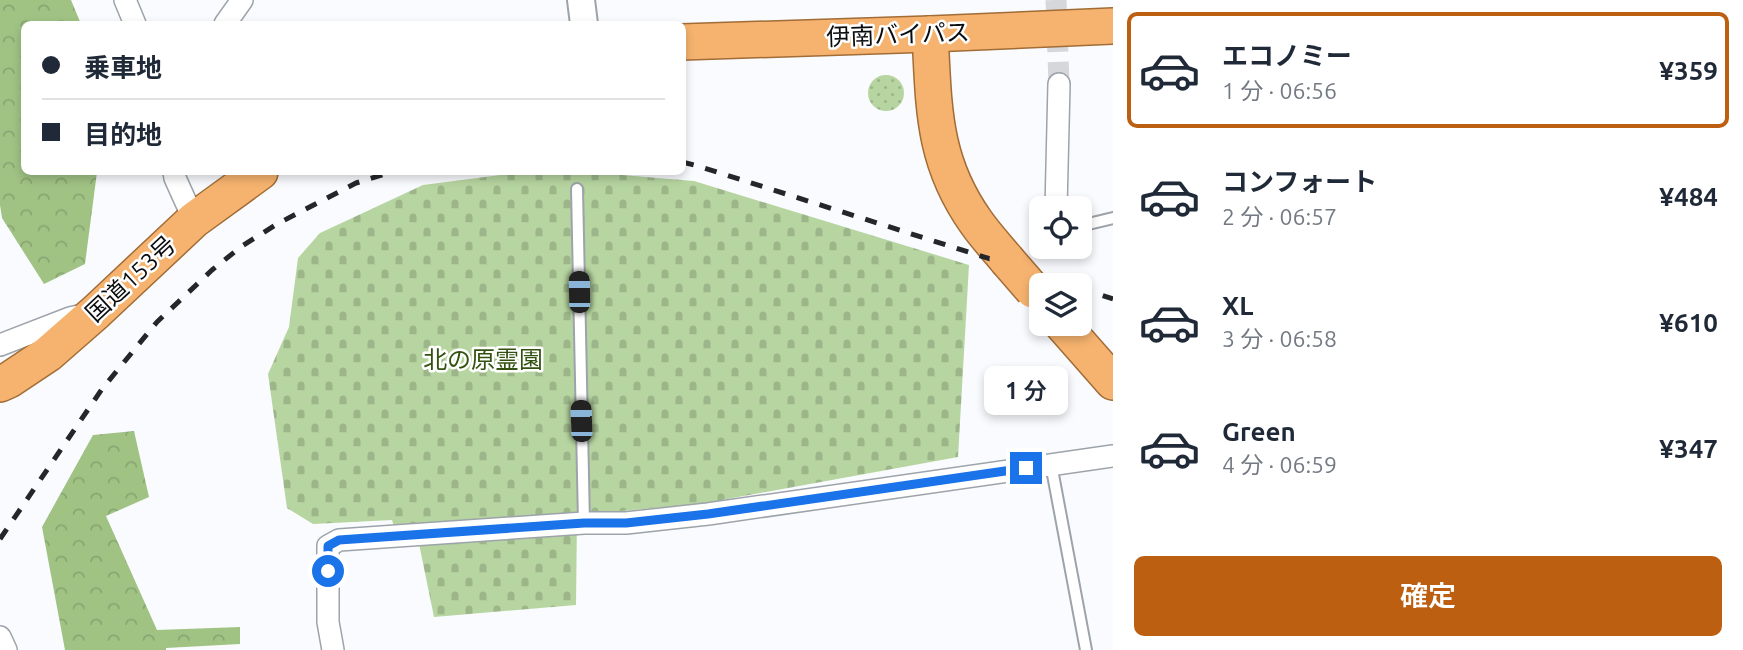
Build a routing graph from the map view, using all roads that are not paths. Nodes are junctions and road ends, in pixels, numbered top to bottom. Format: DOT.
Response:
graph roads {
  1 [pos="125,0"];
  2 [pos="242,0"];
  3 [pos="581,0"];
  4 [pos="134,21"];
  5 [pos="227,21"];
  6 [pos="584,21"];
  7 [pos="1113,26"];
  8 [pos="686,42"];
  9 [pos="931,45"];
  10 [pos="1113,50"];
  11 [pos="686,61"];
  12 [pos="1059,85"];
  13 [pos="174,175"];
  14 [pos="256,175"];
  15 [pos="577,189"];
  16 [pos="1056,196"];
  17 [pos="1113,218"];
  18 [pos="194,220"];
  19 [pos="1092,223"];
  20 [pos="1029,286"];
  21 [pos="96,312"];
  22 [pos="1073,336"];
  23 [pos="0,345"];
  24 [pos="1113,382"];
  25 [pos="0,384"];
  26 [pos="1113,456"];
  27 [pos="1051,464"];
  28 [pos="584,523"];
  29 [pos="0,637"];
  30 [pos="6,650"];
  31 [pos="333,650"];
  32 [pos="1086,650"];
  1 -- 4 [label="street"];
  2 -- 5 [label="street"];
  3 -- 6 [label="street"];
  7 -- 9 [label="highway, 伊南バイパス"];
  8 -- 9 [label="highway, 伊南バイパス"];
  9 -- 10 [label="highway, 伊南バイパス"];
  9 -- 11 [label="highway, 伊南バイパス"];
  9 -- 20 [label="highway, bridge"];
  12 -- 16 [label="street"];
  13 -- 18 [label="street"];
  14 -- 18 [label="highway, 国道153号"];
  15 -- 28 [label="lane"];
  17 -- 19 [label="lane"];
  18 -- 21 [label="highway, 国道153号"];
  21 -- 23 [label="street"];
  21 -- 25 [label="highway, 国道153号"];
  22 -- 24 [label="highway"];
  26 -- 27 [label="street"];
  27 -- 28 [label="street"];
  27 -- 32 [label="lane"];
  28 -- 31 [label="street"];
  29 -- 30 [label="street"];
}
